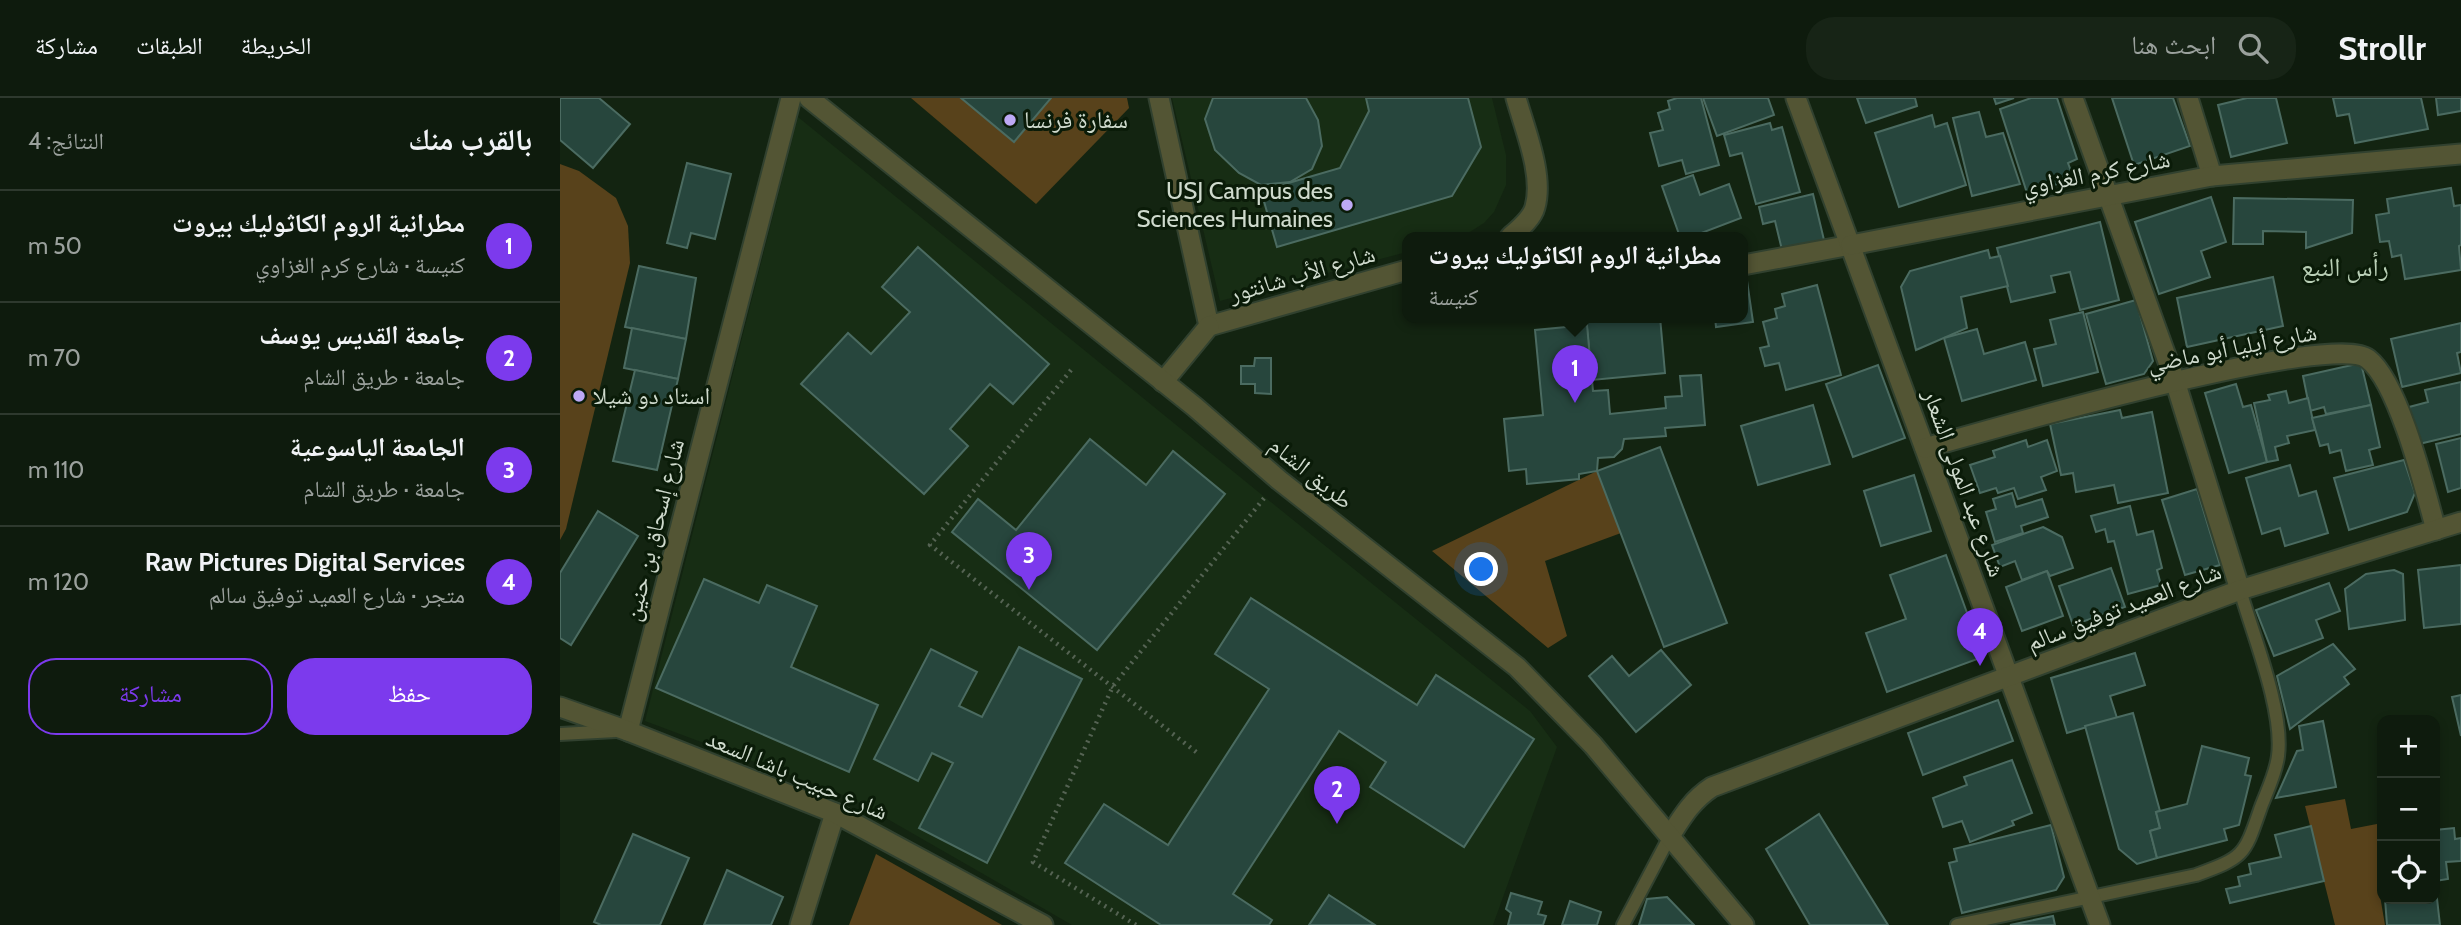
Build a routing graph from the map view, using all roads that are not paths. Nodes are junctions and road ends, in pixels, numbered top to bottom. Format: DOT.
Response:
graph roads {
  1 [pos="791,98"];
  2 [pos="809,98"];
  3 [pos="1158,98"];
  4 [pos="1516,98"];
  5 [pos="1796,98"];
  6 [pos="2073,98"];
  7 [pos="2188,98"];
  8 [pos="2461,155"];
  9 [pos="2212,176"];
  10 [pos="2108,195"];
  11 [pos="1516,232"];
  12 [pos="1851,245"];
  13 [pos="1748,264"];
  14 [pos="1402,271"];
  15 [pos="1209,326"];
  16 [pos="1163,382"];
  17 [pos="2175,382"];
  18 [pos="1925,448"];
  19 [pos="2461,522"];
  20 [pos="2436,530"];
  21 [pos="2240,590"];
  22 [pos="2009,677"];
  23 [pos="560,707"];
  24 [pos="628,731"];
  25 [pos="560,734"];
  26 [pos="835,813"];
  27 [pos="1670,836"];
  28 [pos="2090,898"];
  29 [pos="800,925"];
  30 [pos="1043,925"];
  31 [pos="1623,925"];
  32 [pos="1744,925"];
  33 [pos="1957,925"];
  34 [pos="2100,925"];
  1 -- 24 [label="street, شارع إسحاق بن حنين"];
  2 -- 16 [label="street, طريق الشام"];
  3 -- 15 [label="street"];
  4 -- 11 [label="street"];
  5 -- 12 [label="street, شارع عبد المولى الشعار"];
  6 -- 10 [label="street"];
  7 -- 9 [label="street"];
  8 -- 9 [label="street, شارع كرم الغزاوي"];
  9 -- 10 [label="street, شارع كرم الغزاوي"];
  10 -- 12 [label="street, شارع كرم الغزاوي"];
  10 -- 17 [label="street"];
  12 -- 13 [label="street, شارع كرم الغزاوي"];
  12 -- 18 [label="street, شارع عبد المولى الشعار"];
  14 -- 15 [label="street, شارع الأب شانتور"];
  15 -- 16 [label="street"];
  16 -- 27 [label="street, طريق الشام"];
  17 -- 18 [label="street, شارع أيليا أبو ماضي"];
  17 -- 20 [label="street, شارع أيليا أبو ماضي"];
  17 -- 21 [label="street"];
  18 -- 22 [label="street, شارع عبد المولى الشعار"];
  19 -- 20 [label="street, شارع العميد توفيق سالم"];
  20 -- 21 [label="street, شارع العميد توفيق سالم"];
  21 -- 22 [label="street, شارع العميد توفيق سالم"];
  21 -- 28 [label="lane"];
  22 -- 27 [label="street, شارع العميد توفيق سالم"];
  22 -- 28 [label="street, شارع عبد المولى الشعار"];
  23 -- 24 [label="street, شارع حبيب باشا السعد"];
  24 -- 25 [label="lane"];
  24 -- 26 [label="street, شارع حبيب باشا السعد"];
  26 -- 29 [label="street"];
  26 -- 30 [label="street, شارع حبيب باشا السعد"];
  27 -- 31 [label="lane"];
  27 -- 32 [label="street, طريق الشام"];
  28 -- 33 [label="lane"];
  28 -- 34 [label="street, شارع عبد المولى الشعار"];
}
